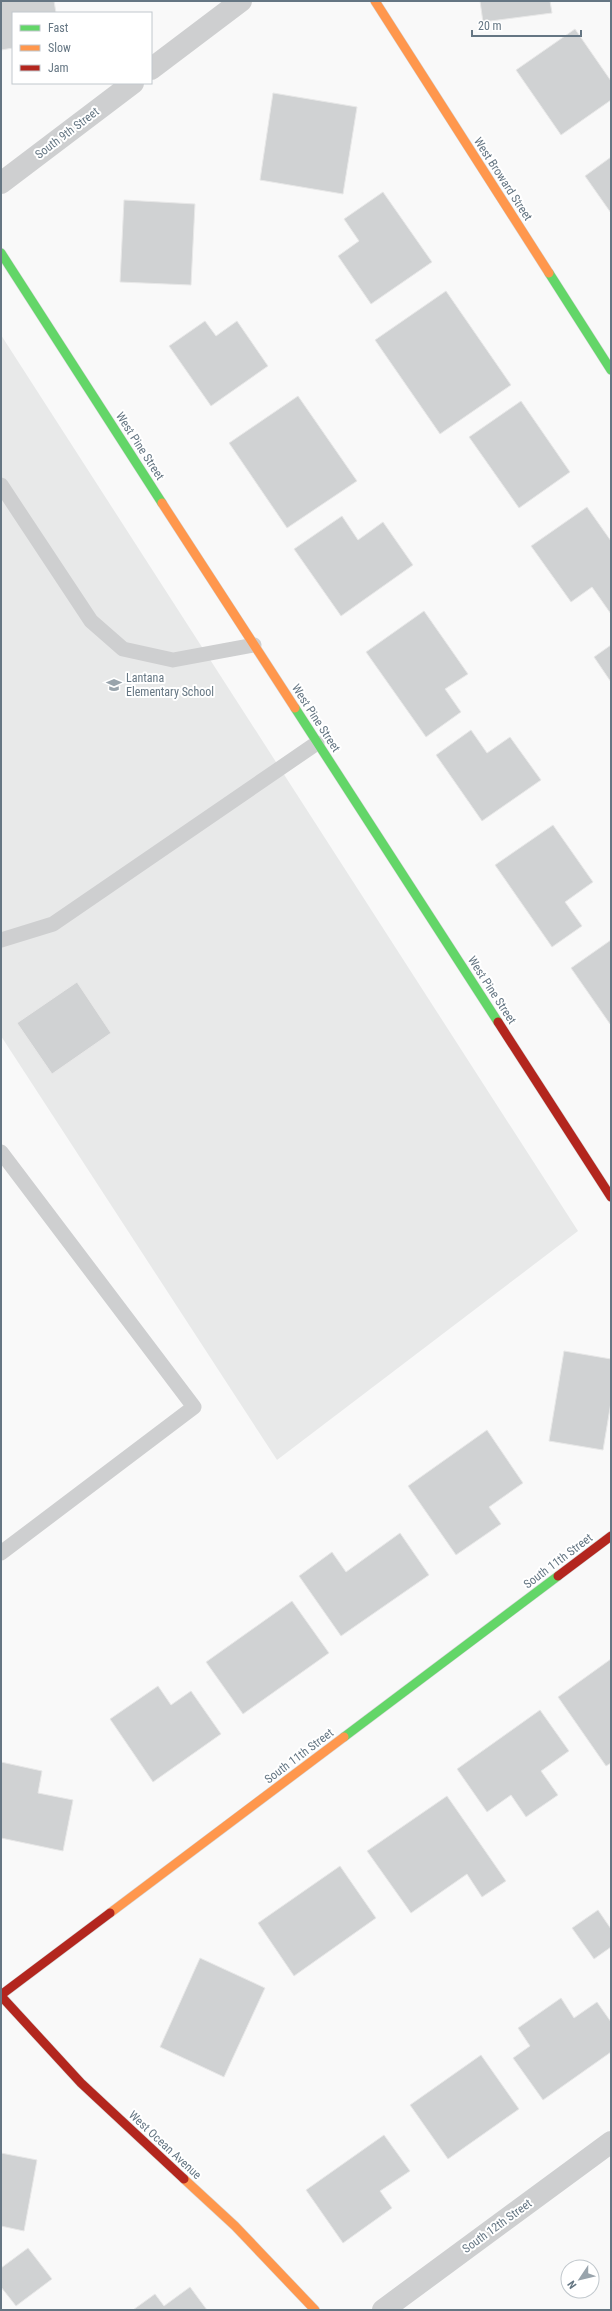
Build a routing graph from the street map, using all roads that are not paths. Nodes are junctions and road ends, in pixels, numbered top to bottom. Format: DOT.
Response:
graph roads {
  1 [pos="241,1"];
  2 [pos="375,1"];
  3 [pos="152,68"];
  4 [pos="132,84"];
  5 [pos="1,183"];
  6 [pos="1,253"];
  7 [pos="611,370"];
  8 [pos="1,485"];
  9 [pos="254,645"];
  10 [pos="317,742"];
  11 [pos="1,940"];
  12 [pos="1,1152"];
  13 [pos="611,1197"];
  14 [pos="611,1536"];
  15 [pos="1,1553"];
  16 [pos="1,1995"];
  17 [pos="611,2142"];
  18 [pos="315,2310"];
  19 [pos="383,2310"];
  1 -- 3 [label="street"];
  2 -- 7 [label="street, West Broward Street"];
  4 -- 5 [label="street, South 9th Street"];
  6 -- 9 [label="street, West Pine Street"];
  8 -- 9 [label="lane"];
  9 -- 10 [label="street, West Pine Street"];
  10 -- 11 [label="lane"];
  10 -- 13 [label="street, West Pine Street"];
  12 -- 15 [label="lane"];
  14 -- 16 [label="street, South 11th Street"];
  16 -- 18 [label="street, West Ocean Avenue"];
  17 -- 19 [label="street, South 12th Street"];
}
